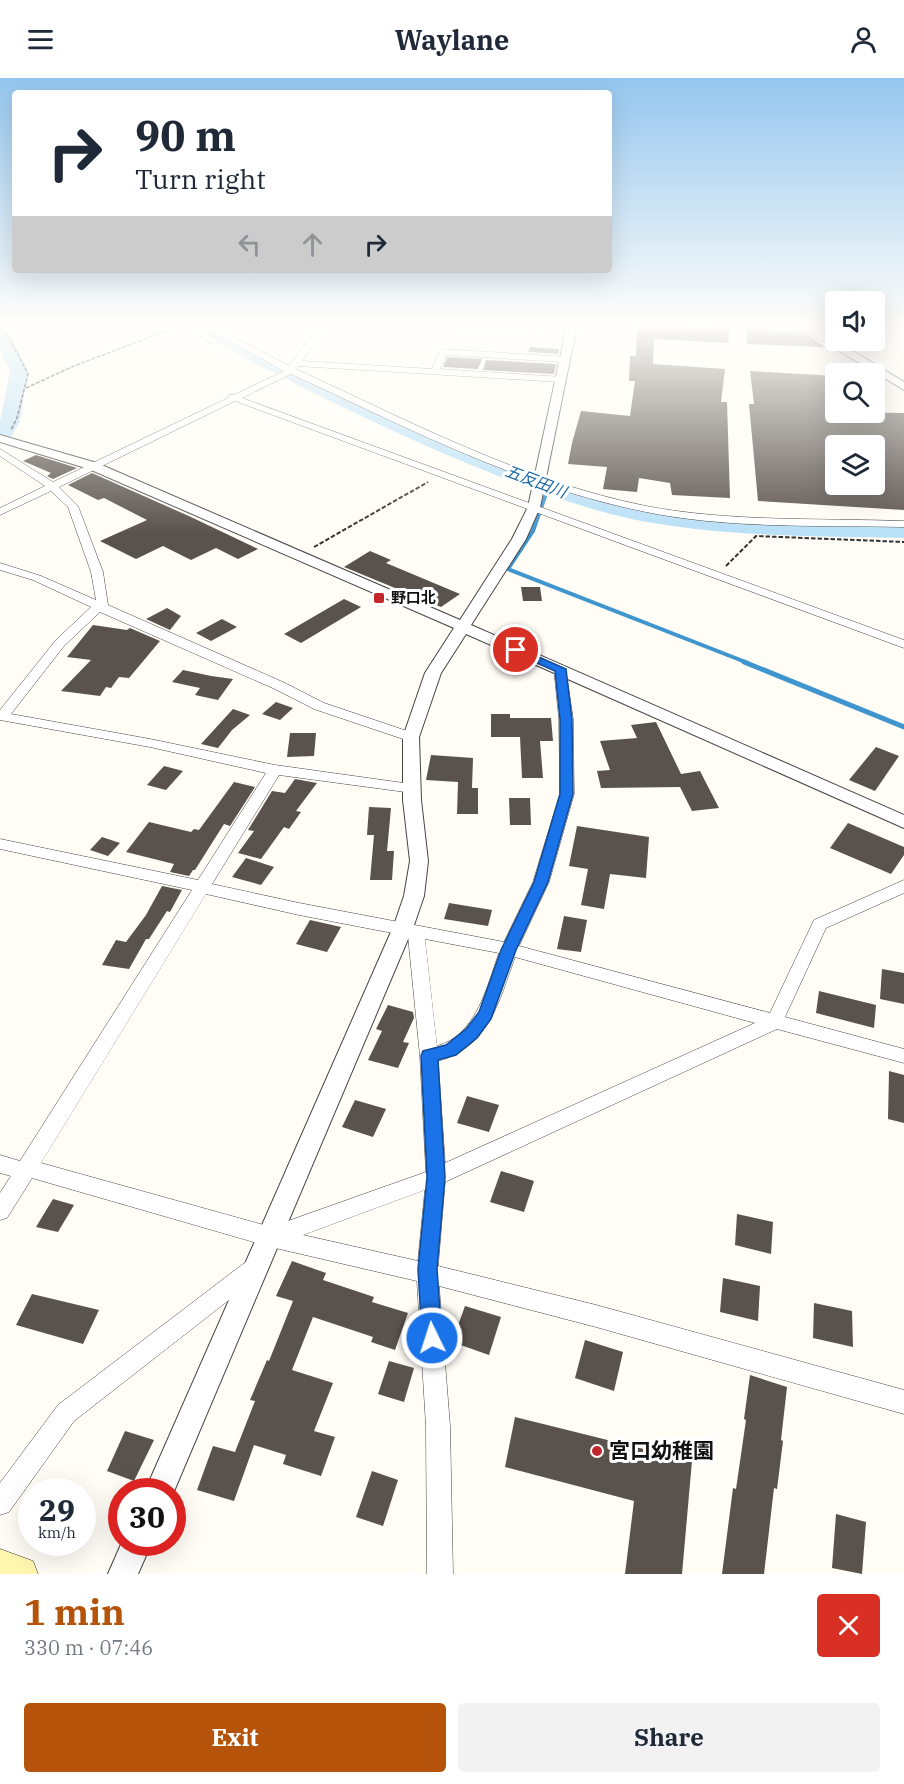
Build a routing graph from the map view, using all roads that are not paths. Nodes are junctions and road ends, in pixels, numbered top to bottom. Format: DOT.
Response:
graph roads {
  1 [pos="237,395"];
  2 [pos="336,395"];
  3 [pos="557,395"];
  4 [pos="232,397"];
  5 [pos="0,443"];
  6 [pos="93,466"];
  7 [pos="52,486"];
  8 [pos="540,496"];
  9 [pos="0,512"];
  10 [pos="904,524"];
  11 [pos="0,566"];
  12 [pos="101,608"];
  13 [pos="463,627"];
  14 [pos="904,644"];
  15 [pos="560,669"];
  16 [pos="1,716"];
  17 [pos="411,736"];
  18 [pos="274,770"];
  19 [pos="413,788"];
  20 [pos="904,822"];
  21 [pos="0,844"];
  22 [pos="904,886"];
  23 [pos="201,887"];
  24 [pos="409,930"];
  25 [pos="509,950"];
  26 [pos="774,1022"];
  27 [pos="429,1056"];
  28 [pos="904,1056"];
  29 [pos="0,1164"];
  30 [pos="25,1171"];
  31 [pos="436,1177"];
  32 [pos="0,1211"];
  33 [pos="271,1238"];
  34 [pos="259,1264"];
  35 [pos="427,1273"];
  36 [pos="904,1402"];
  37 [pos="166,1478"];
  38 [pos="0,1503"];
  39 [pos="131,1556"];
  40 [pos="0,1567"];
  41 [pos="20,1574"];
  42 [pos="123,1574"];
  43 [pos="440,1574"];
  1 -- 4 [label="street"];
  2 -- 8 [label="street"];
  3 -- 8 [label="street"];
  4 -- 6 [label="street"];
  4 -- 8 [label="street"];
  5 -- 6 [label="street"];
  5 -- 7 [label="street"];
  6 -- 7 [label="street"];
  6 -- 13 [label="street"];
  7 -- 9 [label="street"];
  7 -- 12 [label="street"];
  8 -- 10 [label="street"];
  8 -- 13 [label="street"];
  8 -- 14 [label="street"];
  11 -- 12 [label="street"];
  12 -- 16 [label="street"];
  12 -- 17 [label="street"];
  13 -- 15 [label="street"];
  13 -- 17 [label="street"];
  15 -- 20 [label="street"];
  15 -- 25 [label="street"];
  16 -- 18 [label="street"];
  17 -- 19 [label="street"];
  18 -- 19 [label="street"];
  18 -- 23 [label="street"];
  19 -- 24 [label="street"];
  21 -- 23 [label="street"];
  22 -- 26 [label="street"];
  23 -- 24 [label="street"];
  23 -- 30 [label="street"];
  24 -- 25 [label="street"];
  24 -- 27 [label="street"];
  24 -- 33 [label="street"];
  25 -- 26 [label="street"];
  25 -- 27 [label="street"];
  26 -- 28 [label="street"];
  26 -- 31 [label="street"];
  27 -- 31 [label="street"];
  29 -- 30 [label="street"];
  30 -- 32 [label="street"];
  30 -- 33 [label="street"];
  31 -- 33 [label="street"];
  31 -- 35 [label="street"];
  33 -- 34 [label="street"];
  33 -- 35 [label="street"];
  34 -- 37 [label="street"];
  34 -- 38 [label="street"];
  35 -- 36 [label="street"];
  35 -- 43 [label="street"];
  39 -- 42 [label="street"];
  40 -- 41 [label="main road"];
}
